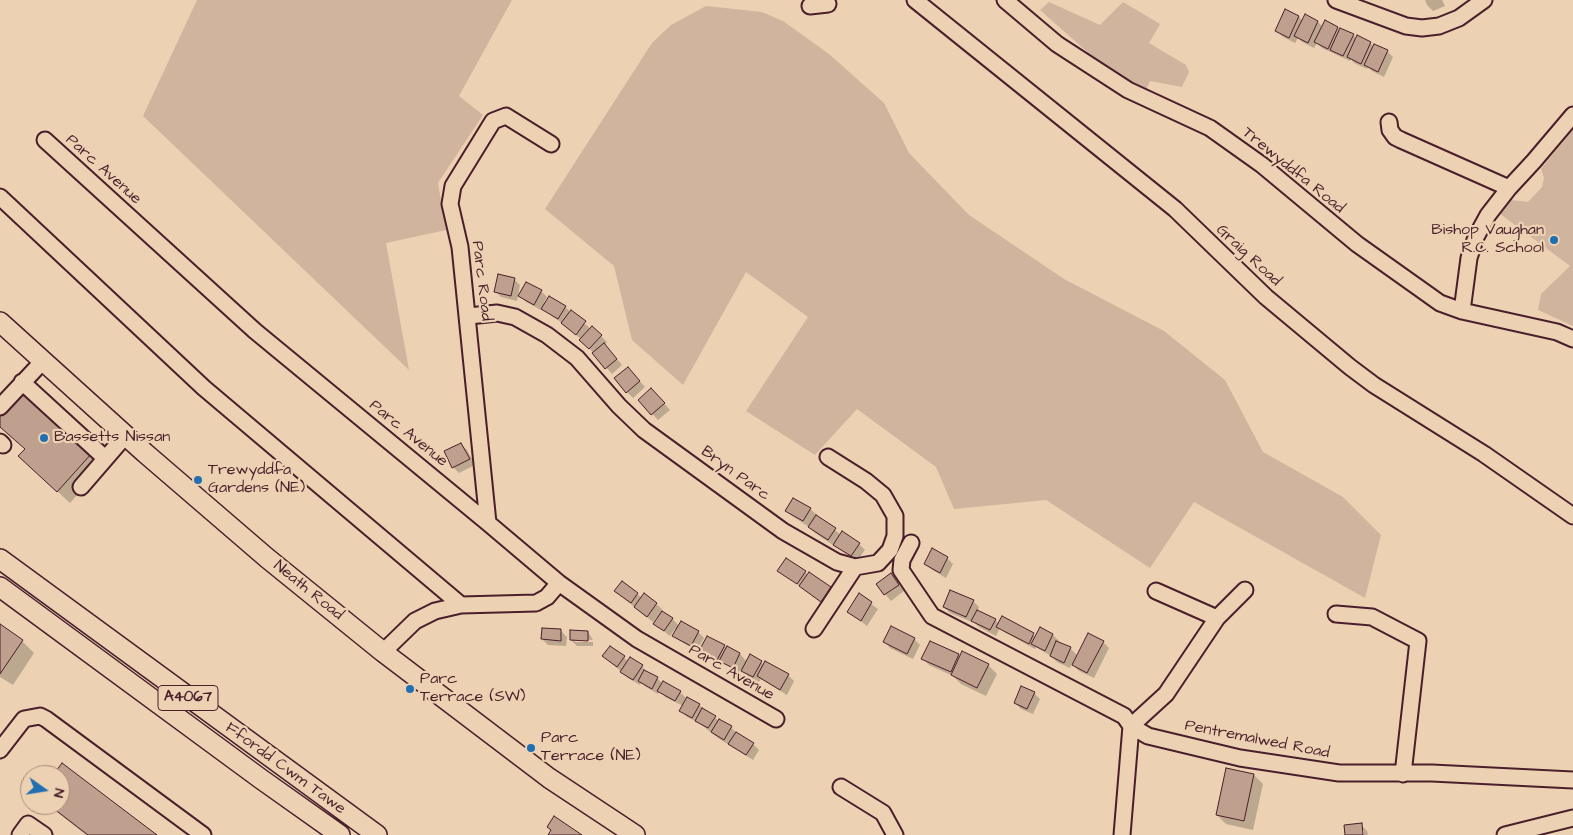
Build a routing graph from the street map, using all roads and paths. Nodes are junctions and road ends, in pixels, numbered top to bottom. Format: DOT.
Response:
graph roads {
  1 [pos="826,0"];
  2 [pos="915,0"];
  3 [pos="1004,0"];
  4 [pos="1336,0"];
  5 [pos="1484,0"];
  6 [pos="810,6"];
  7 [pos="1573,115"];
  8 [pos="1389,122"];
  9 [pos="45,140"];
  10 [pos="551,144"];
  11 [pos="1509,188"];
  12 [pos="0,197"];
  13 [pos="1462,311"];
  14 [pos="468,316"];
  15 [pos="0,322"];
  16 [pos="1573,339"];
  17 [pos="43,361"];
  18 [pos="22,382"];
  19 [pos="0,406"];
  20 [pos="125,436"];
  21 [pos="828,456"];
  22 [pos="105,458"];
  23 [pos="81,487"];
  24 [pos="1573,516"];
  25 [pos="488,523"];
  26 [pos="911,543"];
  27 [pos="0,559"];
  28 [pos="855,567"];
  29 [pos="559,584"];
  30 [pos="0,587"];
  31 [pos="1245,590"];
  32 [pos="1156,591"];
  33 [pos="461,605"];
  34 [pos="1336,614"];
  35 [pos="1217,618"];
  36 [pos="814,629"];
  37 [pos="383,652"];
  38 [pos="776,719"];
  39 [pos="1131,726"];
  40 [pos="0,750"];
  41 [pos="1403,774"];
  42 [pos="1573,780"];
  43 [pos="841,787"];
  44 [pos="1573,818"];
  45 [pos="20,835"];
  46 [pos="44,835"];
  47 [pos="202,835"];
  48 [pos="340,835"];
  49 [pos="377,835"];
  50 [pos="635,835"];
  51 [pos="895,835"];
  52 [pos="1122,835"];
  53 [pos="1505,835"];
  1 -- 6 [label="street"];
  2 -- 24 [label="street, Graig Road"];
  3 -- 13 [label="street, Trewyddfa Road"];
  4 -- 5 [label="street"];
  7 -- 11 [label="street"];
  8 -- 11 [label="street"];
  9 -- 25 [label="street, Parc Avenue"];
  10 -- 14 [label="street, Parc Road"];
  11 -- 13 [label="street"];
  12 -- 33 [label="street"];
  13 -- 16 [label="street, Trewyddfa Road"];
  14 -- 25 [label="street, Parc Road"];
  14 -- 28 [label="street, Bryn Parc"];
  15 -- 17 [label="main road, Neath Road"];
  17 -- 18 [label="street"];
  17 -- 20 [label="main road, Neath Road"];
  18 -- 19 [label="street"];
  18 -- 22 [label="street"];
  20 -- 22 [label="street"];
  20 -- 37 [label="main road, Neath Road"];
  21 -- 28 [label="street"];
  22 -- 23 [label="street"];
  25 -- 29 [label="street, Parc Avenue"];
  26 -- 39 [label="street, Pentremalwed Road"];
  27 -- 49 [label="main road, Ffordd Cwm Tawe / A4067"];
  28 -- 36 [label="street"];
  29 -- 33 [label="street"];
  29 -- 38 [label="street, Parc Avenue"];
  30 -- 48 [label="main road, Ffordd Cwm Tawe / A4067"];
  31 -- 35 [label="street"];
  32 -- 35 [label="street"];
  33 -- 37 [label="street"];
  34 -- 41 [label="street"];
  35 -- 39 [label="street"];
  37 -- 50 [label="main road, Neath Road"];
  39 -- 41 [label="street, Pentremalwed Road"];
  39 -- 52 [label="street"];
  40 -- 47 [label="street"];
  41 -- 42 [label="street, Pentremalwed Road"];
  43 -- 51 [label="street"];
  44 -- 53 [label="street"];
  45 -- 46 [label="street"];
}
